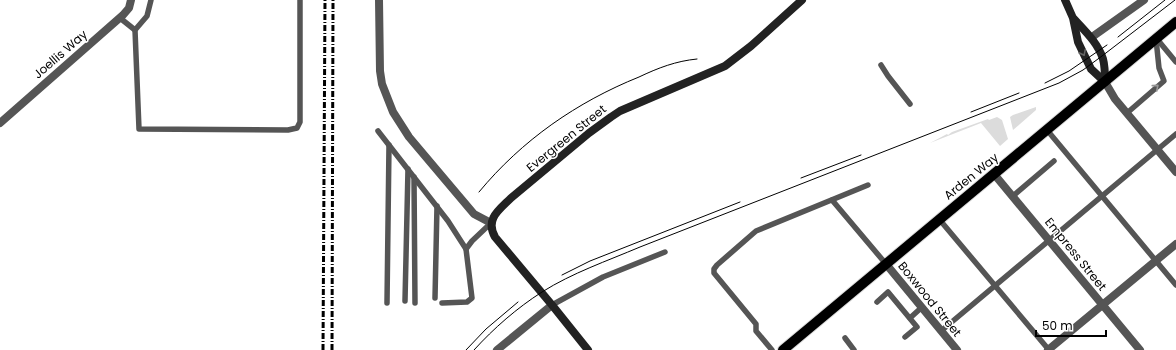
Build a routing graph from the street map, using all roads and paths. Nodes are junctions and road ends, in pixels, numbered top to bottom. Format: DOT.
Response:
graph roads {
  1 [pos="131,0"];
  2 [pos="151,0"];
  3 [pos="300,0"];
  4 [pos="379,0"];
  5 [pos="802,0"];
  6 [pos="1065,0"];
  7 [pos="1144,0"];
  8 [pos="120,18"];
  9 [pos="1073,18"];
  10 [pos="1176,22"];
  11 [pos="135,30"];
  12 [pos="1092,37"];
  13 [pos="1156,39"];
  14 [pos="1176,62"];
  15 [pos="881,65"];
  16 [pos="1105,82"];
  17 [pos="910,104"];
  18 [pos="1127,113"];
  19 [pos="0,123"];
  20 [pos="1047,130"];
  21 [pos="378,131"];
  22 [pos="1176,134"];
  23 [pos="389,146"];
  24 [pos="1157,150"];
  25 [pos="1054,161"];
  26 [pos="408,169"];
  27 [pos="1176,172"];
  28 [pos="994,174"];
  29 [pos="414,177"];
  30 [pos="868,185"];
  31 [pos="1013,196"];
  32 [pos="1102,196"];
  33 [pos="832,200"];
  34 [pos="437,206"];
  35 [pos="939,219"];
  36 [pos="491,223"];
  37 [pos="1050,240"];
  38 [pos="1176,244"];
  39 [pos="466,250"];
  40 [pos="665,252"];
  41 [pos="1155,261"];
  42 [pos="886,264"];
  43 [pos="995,285"];
  44 [pos="1176,285"];
  45 [pos="436,298"];
  46 [pos="405,301"];
  47 [pos="877,302"];
  48 [pos="387,303"];
  49 [pos="415,303"];
  50 [pos="442,303"];
  51 [pos="552,305"];
  52 [pos="1102,305"];
  53 [pos="921,308"];
  54 [pos="910,318"];
  55 [pos="941,331"];
  56 [pos="905,337"];
  57 [pos="845,338"];
  58 [pos="497,350"];
  59 [pos="587,350"];
  60 [pos="772,350"];
  61 [pos="783,350"];
  62 [pos="854,350"];
  63 [pos="956,350"];
  64 [pos="1049,350"];
  65 [pos="1140,350"];
  1 -- 8 [label="street, Joellis Way"];
  2 -- 11 [label="lane"];
  3 -- 11 [label="lane"];
  4 -- 36 [label="street"];
  5 -- 36 [label="street, Evergreen Street"];
  6 -- 9 [label="street"];
  7 -- 12 [label="street"];
  8 -- 11 [label="lane"];
  8 -- 19 [label="street, Joellis Way"];
  9 -- 12 [label="street"];
  9 -- 16 [label="street, one-way"];
  10 -- 13 [label="main road, Arden Way"];
  12 -- 16 [label="street"];
  13 -- 14 [label="lane"];
  13 -- 16 [label="main road, Arden Way"];
  18 -- 13 [label="lane, one-way"];
  15 -- 17 [label="lane"];
  16 -- 18 [label="street"];
  16 -- 20 [label="main road, Arden Way"];
  18 -- 24 [label="street"];
  20 -- 28 [label="main road, Arden Way"];
  20 -- 32 [label="lane"];
  21 -- 23 [label="lane"];
  22 -- 24 [label="lane"];
  23 -- 26 [label="lane"];
  23 -- 48 [label="lane"];
  24 -- 27 [label="street"];
  24 -- 32 [label="lane"];
  25 -- 31 [label="lane"];
  26 -- 29 [label="lane"];
  26 -- 46 [label="lane"];
  28 -- 31 [label="street, Empress Street"];
  28 -- 35 [label="main road, Arden Way"];
  29 -- 34 [label="lane"];
  29 -- 49 [label="lane"];
  30 -- 33 [label="lane"];
  31 -- 37 [label="street, Empress Street"];
  32 -- 37 [label="lane"];
  32 -- 41 [label="lane"];
  33 -- 42 [label="lane"];
  33 -- 60 [label="lane"];
  34 -- 39 [label="lane"];
  34 -- 45 [label="lane"];
  35 -- 42 [label="main road, Arden Way"];
  35 -- 43 [label="lane"];
  36 -- 39 [label="lane"];
  36 -- 51 [label="street"];
  37 -- 43 [label="lane"];
  37 -- 52 [label="street, Empress Street"];
  38 -- 41 [label="street"];
  39 -- 50 [label="lane"];
  40 -- 51 [label="lane"];
  41 -- 44 [label="lane"];
  41 -- 52 [label="street"];
  42 -- 53 [label="street, Boxwood Street"];
  42 -- 61 [label="main road, Arden Way"];
  43 -- 55 [label="lane"];
  43 -- 64 [label="lane"];
  47 -- 54 [label="lane"];
  51 -- 58 [label="street"];
  51 -- 59 [label="street"];
  52 -- 64 [label="street"];
  52 -- 65 [label="street, Empress Street"];
  53 -- 54 [label="lane"];
  53 -- 55 [label="street, Boxwood Street"];
  54 -- 56 [label="lane"];
  55 -- 63 [label="street, Boxwood Street"];
  57 -- 62 [label="lane"];
}
